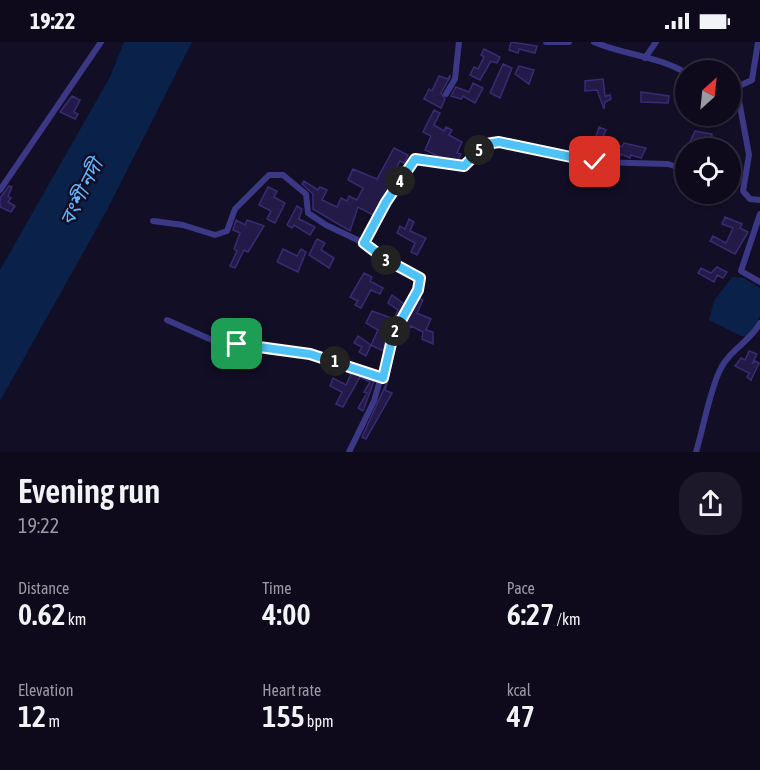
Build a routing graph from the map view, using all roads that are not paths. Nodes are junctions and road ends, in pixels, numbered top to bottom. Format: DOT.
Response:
graph roads {
  1 [pos="100,42"];
  2 [pos="459,42"];
  3 [pos="546,42"];
  4 [pos="569,42"];
  5 [pos="594,42"];
  6 [pos="656,42"];
  7 [pos="758,42"];
  8 [pos="645,58"];
  9 [pos="675,67"];
  10 [pos="741,85"];
  11 [pos="446,94"];
  12 [pos="741,120"];
  13 [pos="675,166"];
  14 [pos="0,190"];
  15 [pos="760,200"];
  16 [pos="760,214"];
  17 [pos="153,221"];
  18 [pos="364,243"];
  19 [pos="760,282"];
  20 [pos="167,320"];
  21 [pos="760,323"];
  22 [pos="383,378"];
  23 [pos="349,452"];
  24 [pos="696,452"];
  1 -- 14 [label="street"];
  2 -- 11 [label="street"];
  3 -- 4 [label="street"];
  5 -- 8 [label="street"];
  6 -- 8 [label="street"];
  7 -- 10 [label="street"];
  8 -- 9 [label="street"];
  12 -- 15 [label="street"];
  13 -- 18 [label="street"];
  16 -- 19 [label="street"];
  17 -- 18 [label="street"];
  18 -- 22 [label="street"];
  20 -- 22 [label="street"];
  21 -- 24 [label="street"];
  22 -- 23 [label="street"];
}
